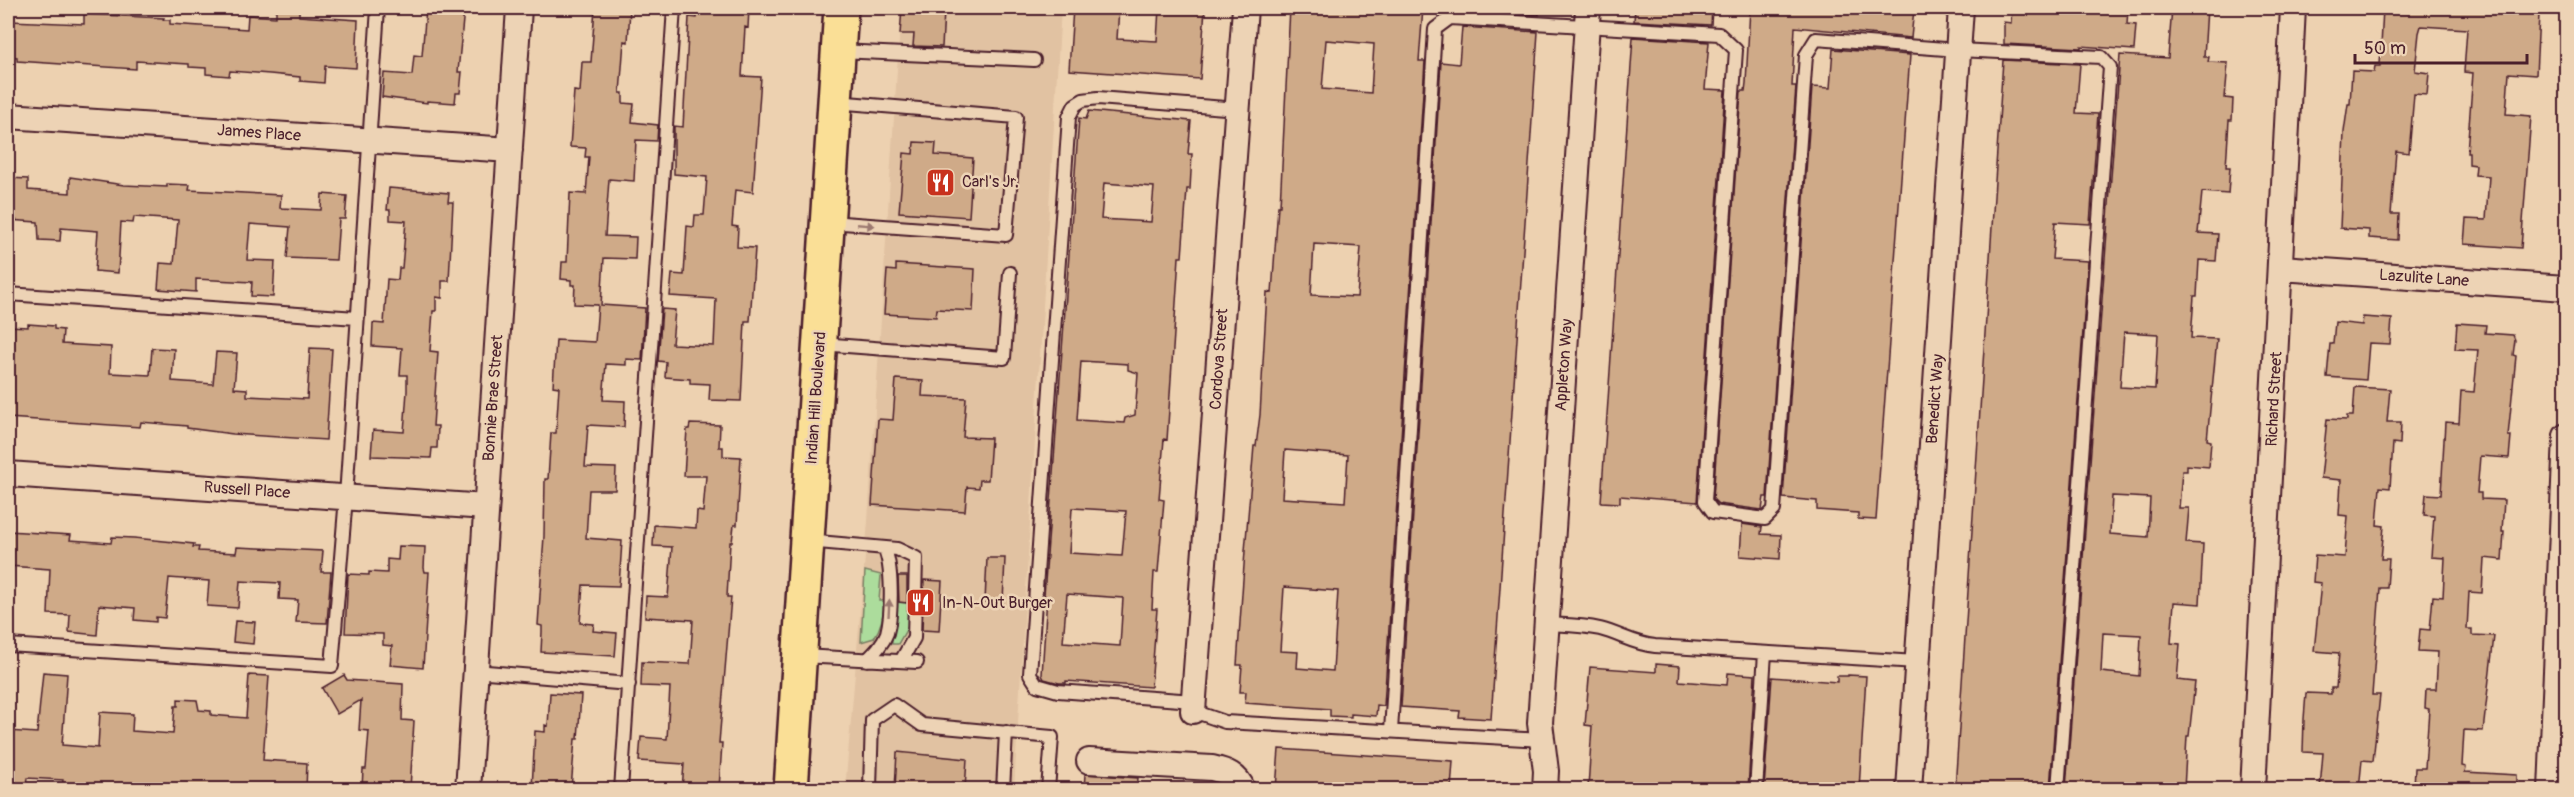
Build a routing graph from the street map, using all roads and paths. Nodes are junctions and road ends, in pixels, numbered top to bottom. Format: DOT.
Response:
graph roads {
  1 [pos="378,8"];
  2 [pos="519,8"];
  3 [pos="674,8"];
  4 [pos="841,8"];
  5 [pos="1245,8"];
  6 [pos="1960,8"];
  7 [pos="2293,8"];
  8 [pos="1587,17"];
  9 [pos="1958,50"];
  10 [pos="838,51"];
  11 [pos="1034,60"];
  12 [pos="835,102"];
  13 [pos="1238,109"];
  14 [pos="8,116"];
  15 [pos="369,140"];
  16 [pos="510,150"];
  17 [pos="827,222"];
  18 [pos="2281,268"];
  19 [pos="1010,273"];
  20 [pos="2566,288"];
  21 [pos="8,294"];
  22 [pos="357,318"];
  23 [pos="819,344"];
  24 [pos="2566,436"];
  25 [pos="8,474"];
  26 [pos="346,497"];
  27 [pos="486,507"];
  28 [pos="807,541"];
  29 [pos="884,548"];
  30 [pos="1546,624"];
  31 [pos="8,645"];
  32 [pos="1765,653"];
  33 [pos="800,656"];
  34 [pos="867,660"];
  35 [pos="901,661"];
  36 [pos="917,662"];
  37 [pos="1917,662"];
  38 [pos="475,671"];
  39 [pos="629,684"];
  40 [pos="1194,706"];
  41 [pos="1391,731"];
  42 [pos="1541,731"];
  43 [pos="1006,732"];
  44 [pos="1089,761"];
  45 [pos="2557,780"];
  46 [pos="468,789"];
  47 [pos="621,789"];
  48 [pos="791,789"];
  49 [pos="873,789"];
  50 [pos="1003,789"];
  51 [pos="1048,789"];
  52 [pos="1243,789"];
  53 [pos="1545,789"];
  54 [pos="1756,789"];
  55 [pos="1909,789"];
  56 [pos="2058,789"];
  57 [pos="2253,789"];
  1 -- 15 [label="lane"];
  2 -- 16 [label="street, Bonnie Brae Street"];
  3 -- 39 [label="lane"];
  4 -- 10 [label="main road, Indian Hill Boulevard"];
  5 -- 13 [label="street, Cordova Street"];
  6 -- 9 [label="street, Benedict Way"];
  7 -- 18 [label="street, Richard Street"];
  8 -- 9 [label="lane"];
  8 -- 30 [label="street, Appleton Way"];
  8 -- 41 [label="lane"];
  9 -- 37 [label="street, Benedict Way"];
  9 -- 56 [label="lane"];
  10 -- 11 [label="lane"];
  10 -- 12 [label="main road, Indian Hill Boulevard"];
  12 -- 17 [label="main road, Indian Hill Boulevard"];
  17 -- 12 [label="lane, one-way"];
  13 -- 40 [label="street, Cordova Street"];
  13 -- 40 [label="lane"];
  14 -- 15 [label="street, James Place"];
  15 -- 16 [label="street, James Place"];
  15 -- 22 [label="lane"];
  16 -- 27 [label="street, Bonnie Brae Street"];
  17 -- 23 [label="main road, Indian Hill Boulevard"];
  18 -- 20 [label="street, Lazulite Lane"];
  18 -- 57 [label="street, Richard Street"];
  19 -- 23 [label="lane"];
  21 -- 22 [label="lane"];
  22 -- 26 [label="lane"];
  23 -- 28 [label="main road, Indian Hill Boulevard"];
  24 -- 45 [label="street"];
  25 -- 26 [label="street, Russell Place"];
  26 -- 27 [label="street, Russell Place"];
  26 -- 31 [label="lane"];
  27 -- 38 [label="street, Bonnie Brae Street"];
  28 -- 29 [label="lane"];
  28 -- 33 [label="main road, Indian Hill Boulevard"];
  34 -- 29 [label="lane, one-way"];
  29 -- 35 [label="lane"];
  30 -- 32 [label="lane"];
  30 -- 42 [label="street, Appleton Way"];
  32 -- 37 [label="lane"];
  32 -- 54 [label="lane"];
  33 -- 34 [label="lane"];
  33 -- 48 [label="main road, Indian Hill Boulevard"];
  34 -- 35 [label="lane"];
  35 -- 36 [label="lane"];
  37 -- 55 [label="street, Benedict Way"];
  38 -- 39 [label="lane"];
  38 -- 46 [label="street, Bonnie Brae Street"];
  39 -- 47 [label="lane"];
  40 -- 41 [label="lane"];
  41 -- 42 [label="lane"];
  42 -- 53 [label="street, Appleton Way"];
  43 -- 49 [label="lane"];
  43 -- 50 [label="lane"];
  43 -- 51 [label="lane"];
  44 -- 52 [label="street"];
}
